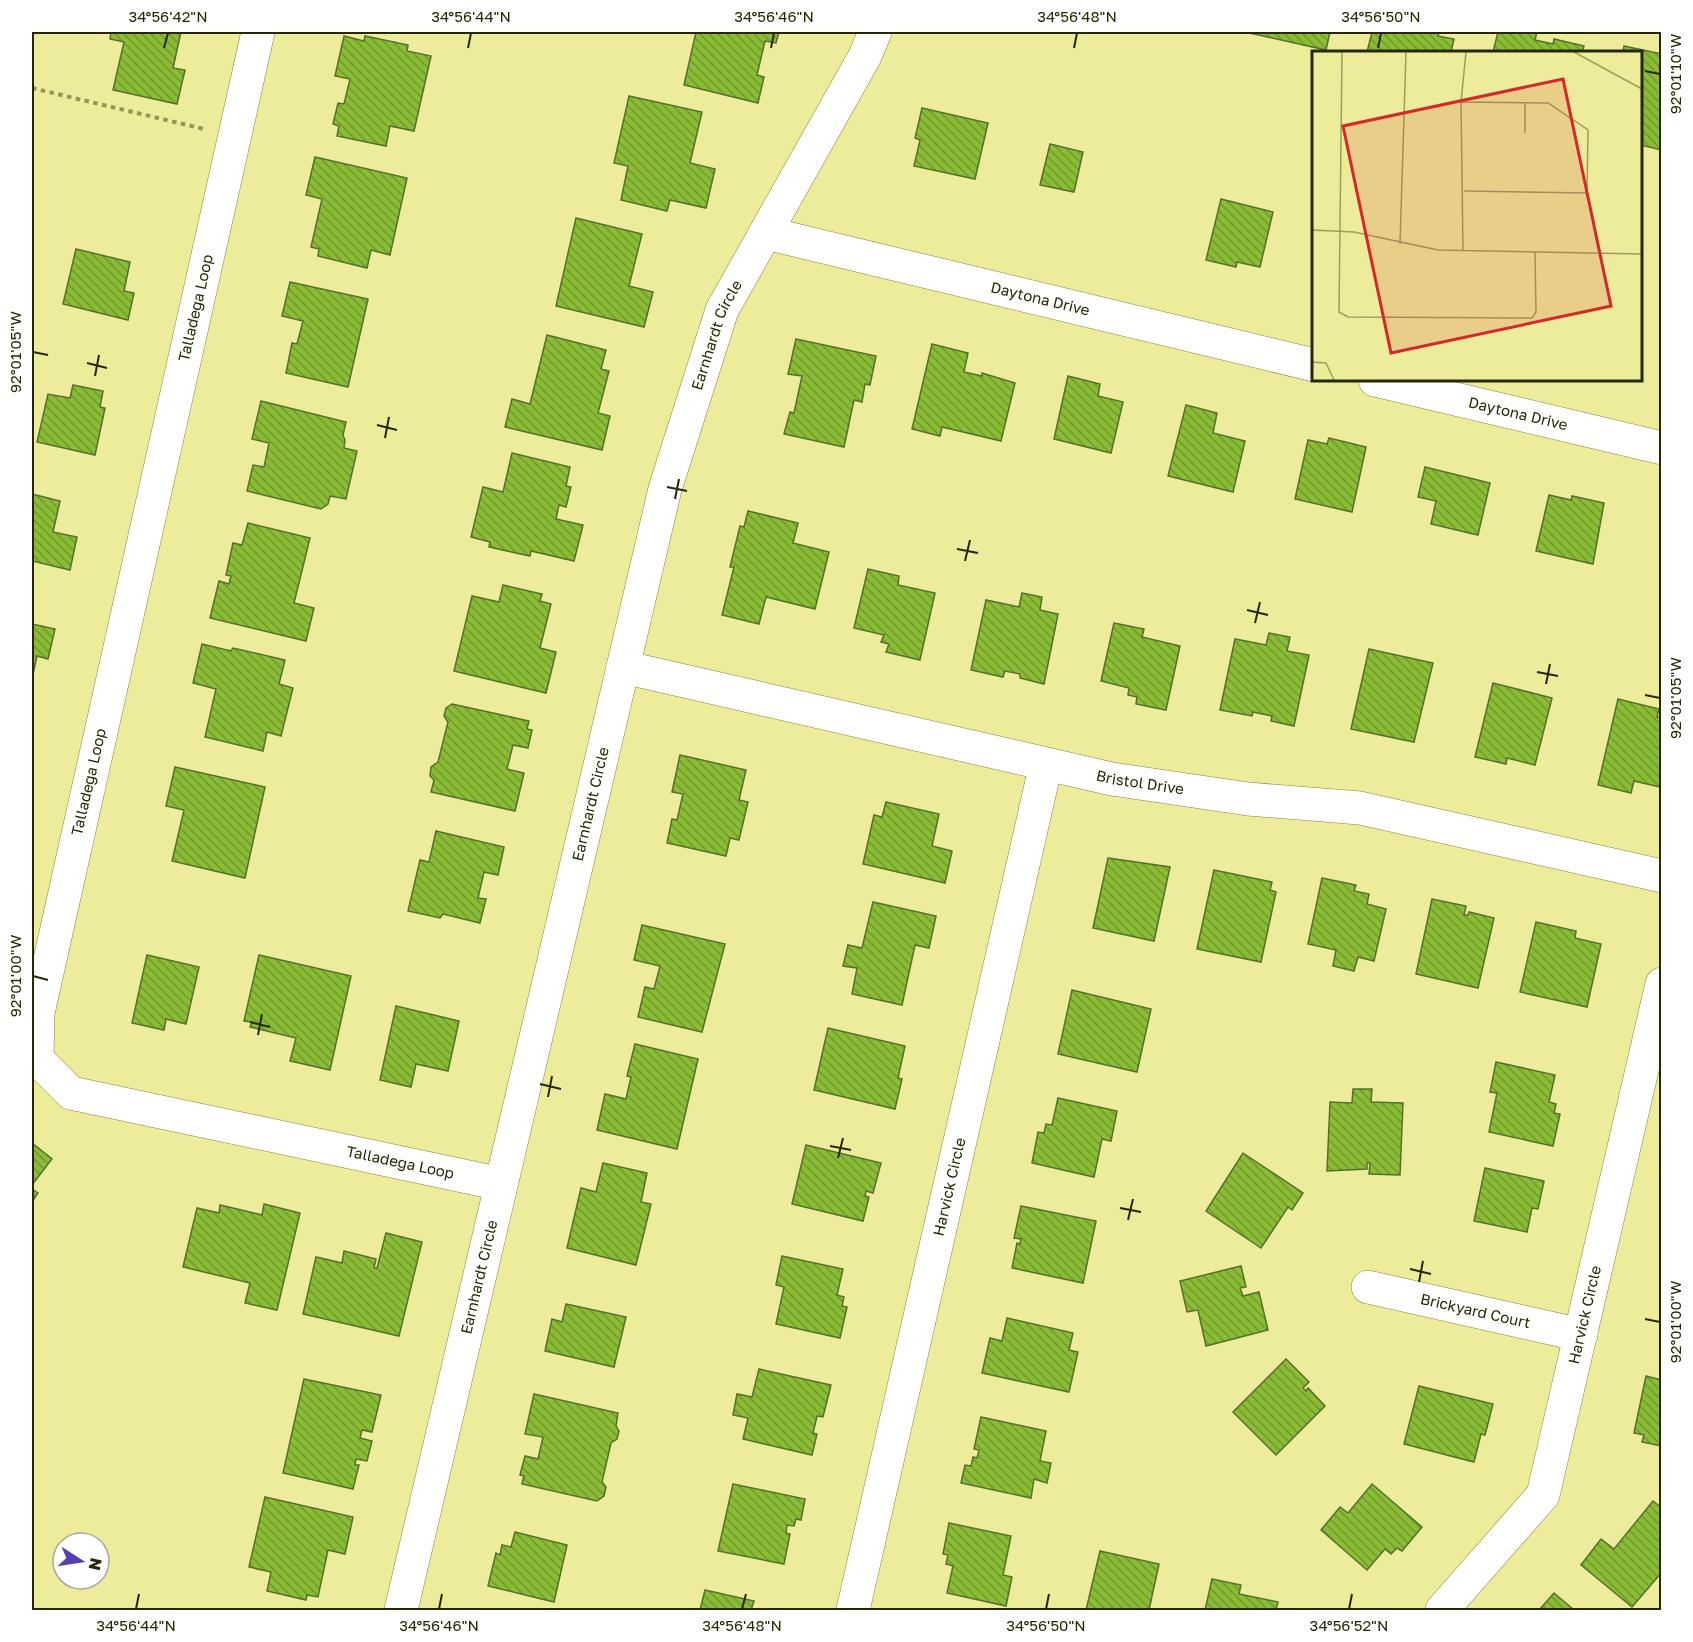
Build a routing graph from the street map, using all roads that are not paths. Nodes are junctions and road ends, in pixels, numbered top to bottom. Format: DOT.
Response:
graph roads {
  1 [pos="258,32"];
  2 [pos="875,32"];
  3 [pos="766,233"];
  4 [pos="1312,365"];
  5 [pos="1379,381"];
  6 [pos="1662,448"];
  7 [pos="623,667"];
  8 [pos="1046,764"];
  9 [pos="1662,876"];
  10 [pos="1662,984"];
  11 [pos="501,1184"];
  12 [pos="1368,1287"];
  13 [pos="1581,1335"];
  14 [pos="400,1611"];
  15 [pos="853,1611"];
  16 [pos="1442,1611"];
  1 -- 11 [label="street, Talladega Loop"];
  2 -- 3 [label="street, Earnhardt Circle"];
  3 -- 4 [label="street, Daytona Drive"];
  3 -- 7 [label="street, Earnhardt Circle"];
  5 -- 6 [label="street, Daytona Drive"];
  7 -- 8 [label="street, Bristol Drive"];
  7 -- 11 [label="street, Earnhardt Circle"];
  8 -- 9 [label="street, Bristol Drive"];
  8 -- 15 [label="street, Harvick Circle"];
  10 -- 13 [label="street, Harvick Circle"];
  11 -- 14 [label="street, Earnhardt Circle"];
  12 -- 13 [label="street, Brickyard Court"];
  13 -- 16 [label="street, Harvick Circle"];
}
